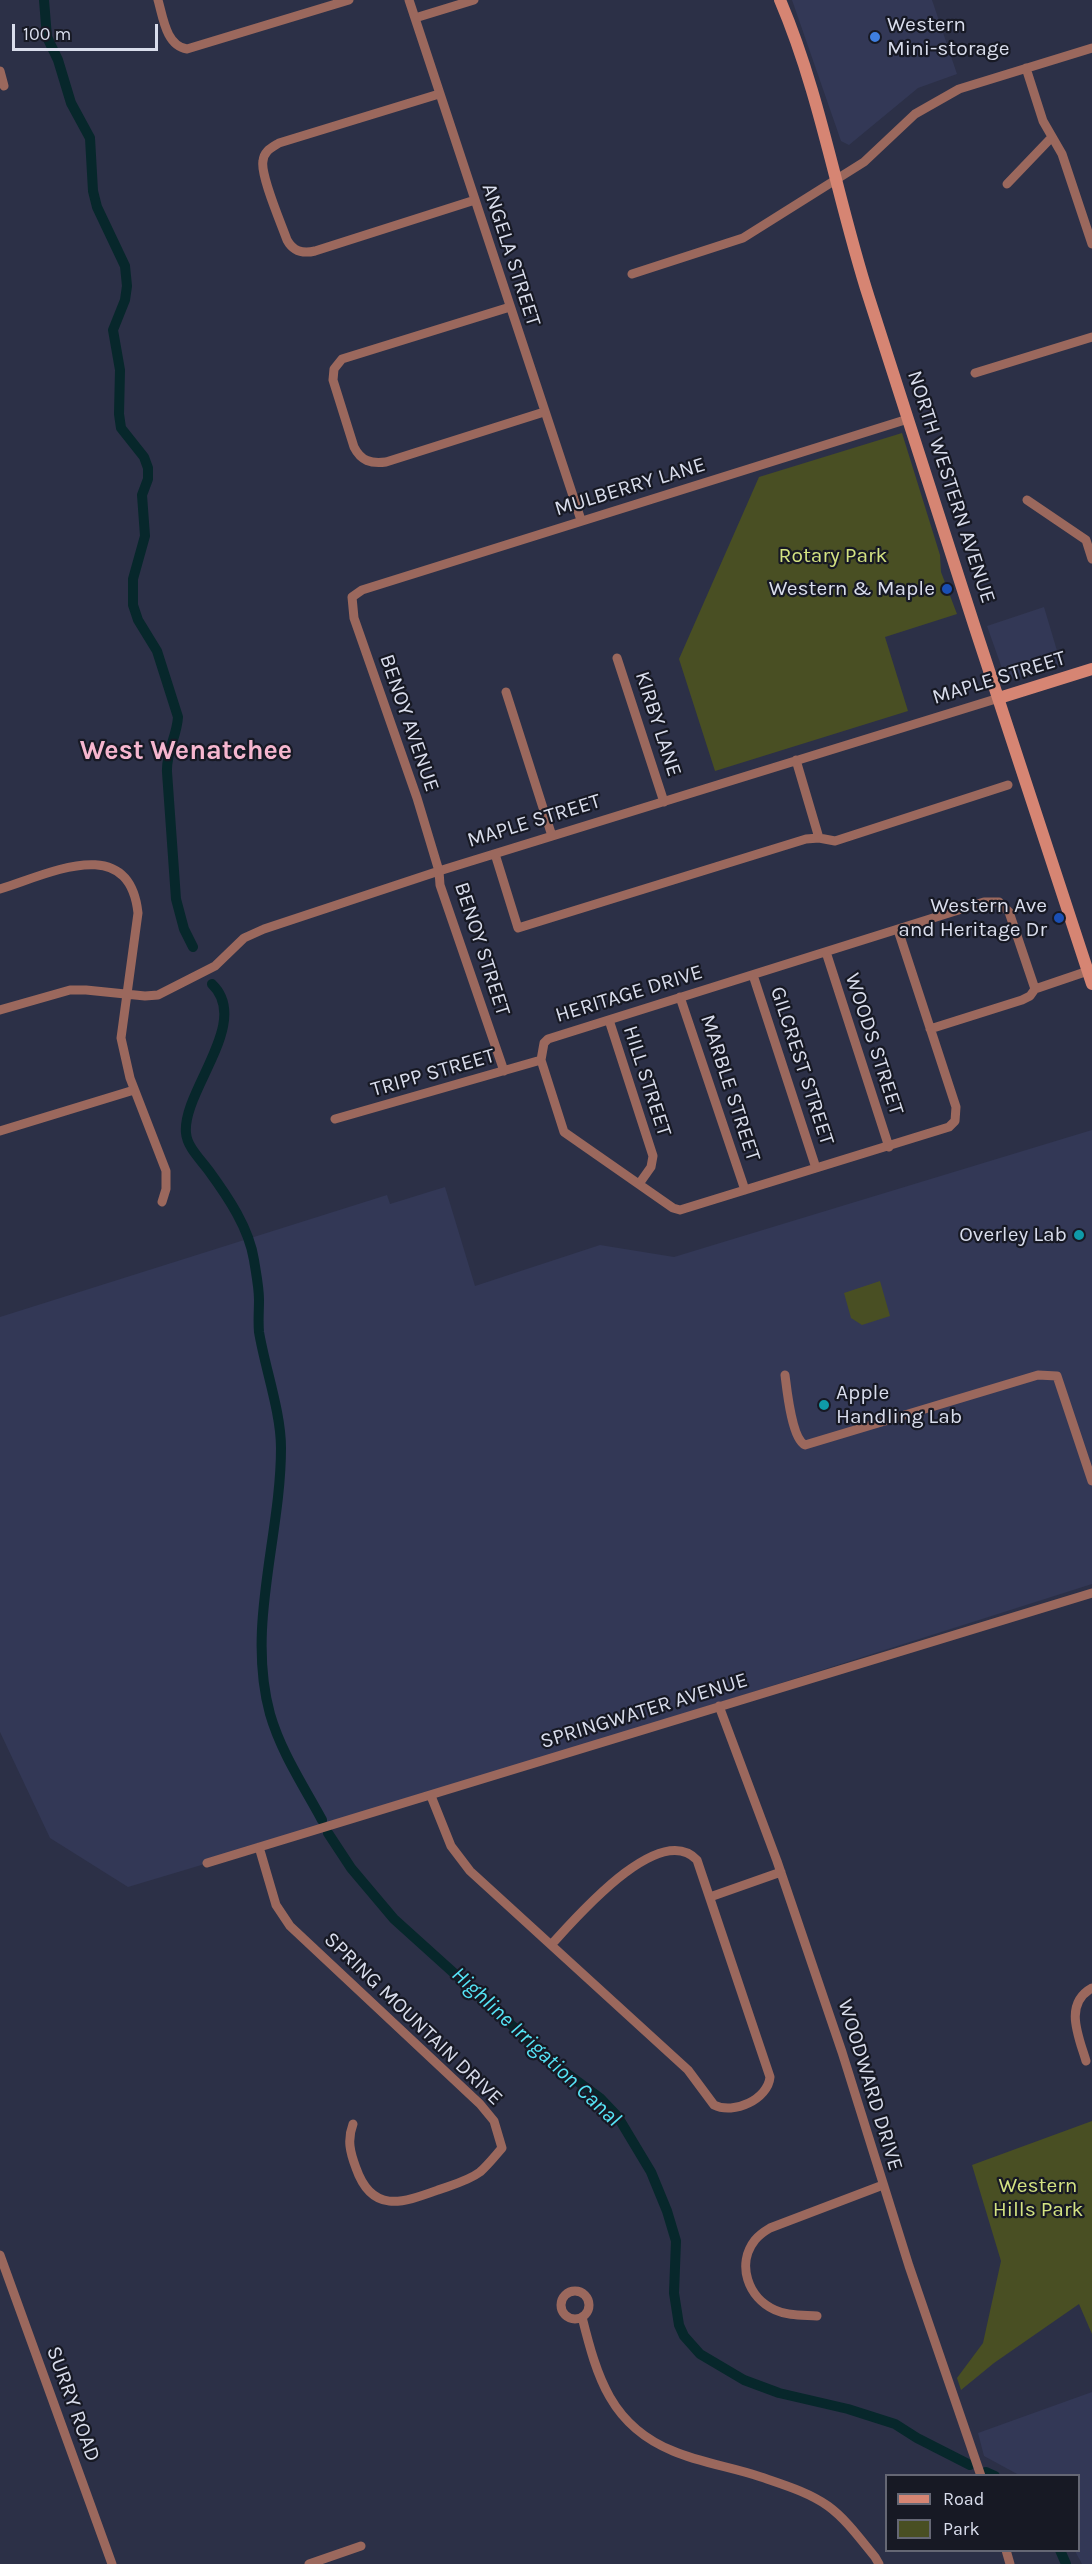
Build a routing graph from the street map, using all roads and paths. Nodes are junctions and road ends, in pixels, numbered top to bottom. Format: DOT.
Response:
graph roads {
  1 [pos="158,0"];
  2 [pos="349,0"];
  3 [pos="409,0"];
  4 [pos="474,0"];
  5 [pos="780,0"];
  6 [pos="415,18"];
  7 [pos="1092,48"];
  8 [pos="1026,68"];
  9 [pos="0,71"];
  10 [pos="4,86"];
  11 [pos="439,94"];
  12 [pos="1052,137"];
  13 [pos="837,178"];
  14 [pos="1007,184"];
  15 [pos="475,200"];
  16 [pos="1092,244"];
  17 [pos="632,274"];
  18 [pos="510,307"];
  19 [pos="1092,337"];
  20 [pos="975,373"];
  21 [pos="544,412"];
  22 [pos="908,419"];
  23 [pos="1027,500"];
  24 [pos="581,520"];
  25 [pos="1089,538"];
  26 [pos="1092,559"];
  27 [pos="362,590"];
  28 [pos="617,658"];
  29 [pos="1092,669"];
  30 [pos="506,692"];
  31 [pos="999,698"];
  32 [pos="796,760"];
  33 [pos="1008,785"];
  34 [pos="664,802"];
  35 [pos="552,836"];
  36 [pos="819,838"];
  37 [pos="495,854"];
  38 [pos="439,871"];
  39 [pos="0,889"];
  40 [pos="898,930"];
  41 [pos="826,952"];
  42 [pos="1088,971"];
  43 [pos="753,975"];
  44 [pos="1092,984"];
  45 [pos="1035,989"];
  46 [pos="127,995"];
  47 [pos="680,997"];
  48 [pos="0,1010"];
  49 [pos="609,1020"];
  50 [pos="930,1029"];
  51 [pos="541,1060"];
  52 [pos="504,1071"];
  53 [pos="134,1090"];
  54 [pos="335,1119"];
  55 [pos="0,1131"];
  56 [pos="889,1147"];
  57 [pos="816,1168"];
  58 [pos="639,1184"];
  59 [pos="745,1190"];
  60 [pos="162,1202"];
  61 [pos="785,1375"];
  62 [pos="1092,1481"];
  63 [pos="1092,1593"];
  64 [pos="719,1706"];
  65 [pos="431,1796"];
  66 [pos="259,1847"];
  67 [pos="207,1863"];
  68 [pos="781,1872"];
  69 [pos="710,1897"];
  70 [pos="551,1945"];
  71 [pos="1092,1988"];
  72 [pos="1086,2061"];
  73 [pos="353,2124"];
  74 [pos="882,2185"];
  75 [pos="0,2255"];
  76 [pos="817,2316"];
  77 [pos="582,2317"];
  78 [pos="981,2474"];
  79 [pos="361,2546"];
  80 [pos="112,2564"];
  81 [pos="309,2564"];
  82 [pos="879,2564"];
  1 -- 2 [label="street"];
  3 -- 6 [label="street, ANGELA STREET"];
  4 -- 6 [label="street"];
  5 -- 13 [label="main road, NORTH WESTERN AVENUE"];
  6 -- 11 [label="street, ANGELA STREET"];
  7 -- 8 [label="street"];
  8 -- 12 [label="street"];
  8 -- 13 [label="street"];
  9 -- 10 [label="street"];
  11 -- 15 [label="street, ANGELA STREET"];
  11 -- 15 [label="street"];
  12 -- 14 [label="street"];
  12 -- 16 [label="street"];
  13 -- 17 [label="street"];
  13 -- 22 [label="main road, NORTH WESTERN AVENUE"];
  15 -- 18 [label="street, ANGELA STREET"];
  18 -- 21 [label="street, ANGELA STREET"];
  18 -- 21 [label="street"];
  19 -- 20 [label="street"];
  21 -- 24 [label="street, ANGELA STREET"];
  22 -- 24 [label="street, MULBERRY LANE"];
  22 -- 31 [label="main road, NORTH WESTERN AVENUE"];
  23 -- 25 [label="street"];
  24 -- 27 [label="street, MULBERRY LANE"];
  25 -- 26 [label="street"];
  27 -- 38 [label="street, BENOY AVENUE"];
  28 -- 34 [label="street, KIRBY LANE"];
  29 -- 31 [label="main road, MAPLE STREET"];
  30 -- 35 [label="street"];
  31 -- 32 [label="street, MAPLE STREET"];
  31 -- 42 [label="main road, NORTH WESTERN AVENUE"];
  32 -- 34 [label="street, MAPLE STREET"];
  32 -- 36 [label="street"];
  33 -- 36 [label="street"];
  34 -- 35 [label="street, MAPLE STREET"];
  35 -- 37 [label="street, MAPLE STREET"];
  36 -- 37 [label="street"];
  37 -- 38 [label="street, MAPLE STREET"];
  38 -- 46 [label="street, MAPLE STREET"];
  38 -- 52 [label="street, BENOY STREET"];
  39 -- 46 [label="street"];
  40 -- 41 [label="street, HERITAGE DRIVE"];
  40 -- 45 [label="street, HERITAGE DRIVE"];
  40 -- 50 [label="street"];
  41 -- 43 [label="street, HERITAGE DRIVE"];
  41 -- 56 [label="street, WOODS STREET"];
  42 -- 44 [label="main road, NORTH WESTERN AVENUE"];
  42 -- 45 [label="street"];
  43 -- 47 [label="street, HERITAGE DRIVE"];
  43 -- 57 [label="street, GILCREST STREET"];
  45 -- 50 [label="street"];
  46 -- 48 [label="street, MAPLE STREET"];
  46 -- 53 [label="street"];
  47 -- 49 [label="street, HERITAGE DRIVE"];
  47 -- 59 [label="street, MARBLE STREET"];
  49 -- 51 [label="street, HERITAGE DRIVE"];
  49 -- 58 [label="street, HILL STREET"];
  50 -- 56 [label="street"];
  51 -- 52 [label="street, TRIPP STREET"];
  51 -- 58 [label="street"];
  52 -- 54 [label="street, TRIPP STREET"];
  53 -- 55 [label="street"];
  53 -- 60 [label="street"];
  56 -- 57 [label="street"];
  57 -- 59 [label="street"];
  58 -- 59 [label="street"];
  61 -- 62 [label="street"];
  63 -- 64 [label="street, SPRINGWATER AVENUE"];
  64 -- 65 [label="street, SPRINGWATER AVENUE"];
  64 -- 68 [label="street, WOODWARD DRIVE"];
  65 -- 66 [label="street, SPRINGWATER AVENUE"];
  65 -- 70 [label="street"];
  66 -- 67 [label="street, SPRINGWATER AVENUE"];
  66 -- 73 [label="street, SPRING MOUNTAIN DRIVE"];
  68 -- 69 [label="street"];
  68 -- 74 [label="street, WOODWARD DRIVE"];
  69 -- 70 [label="street"];
  69 -- 70 [label="street"];
  71 -- 72 [label="street"];
  74 -- 76 [label="street"];
  74 -- 78 [label="street, WOODWARD DRIVE"];
  75 -- 80 [label="street, SURRY ROAD"];
  77 -- 82 [label="street"];
  79 -- 81 [label="street"];
}
